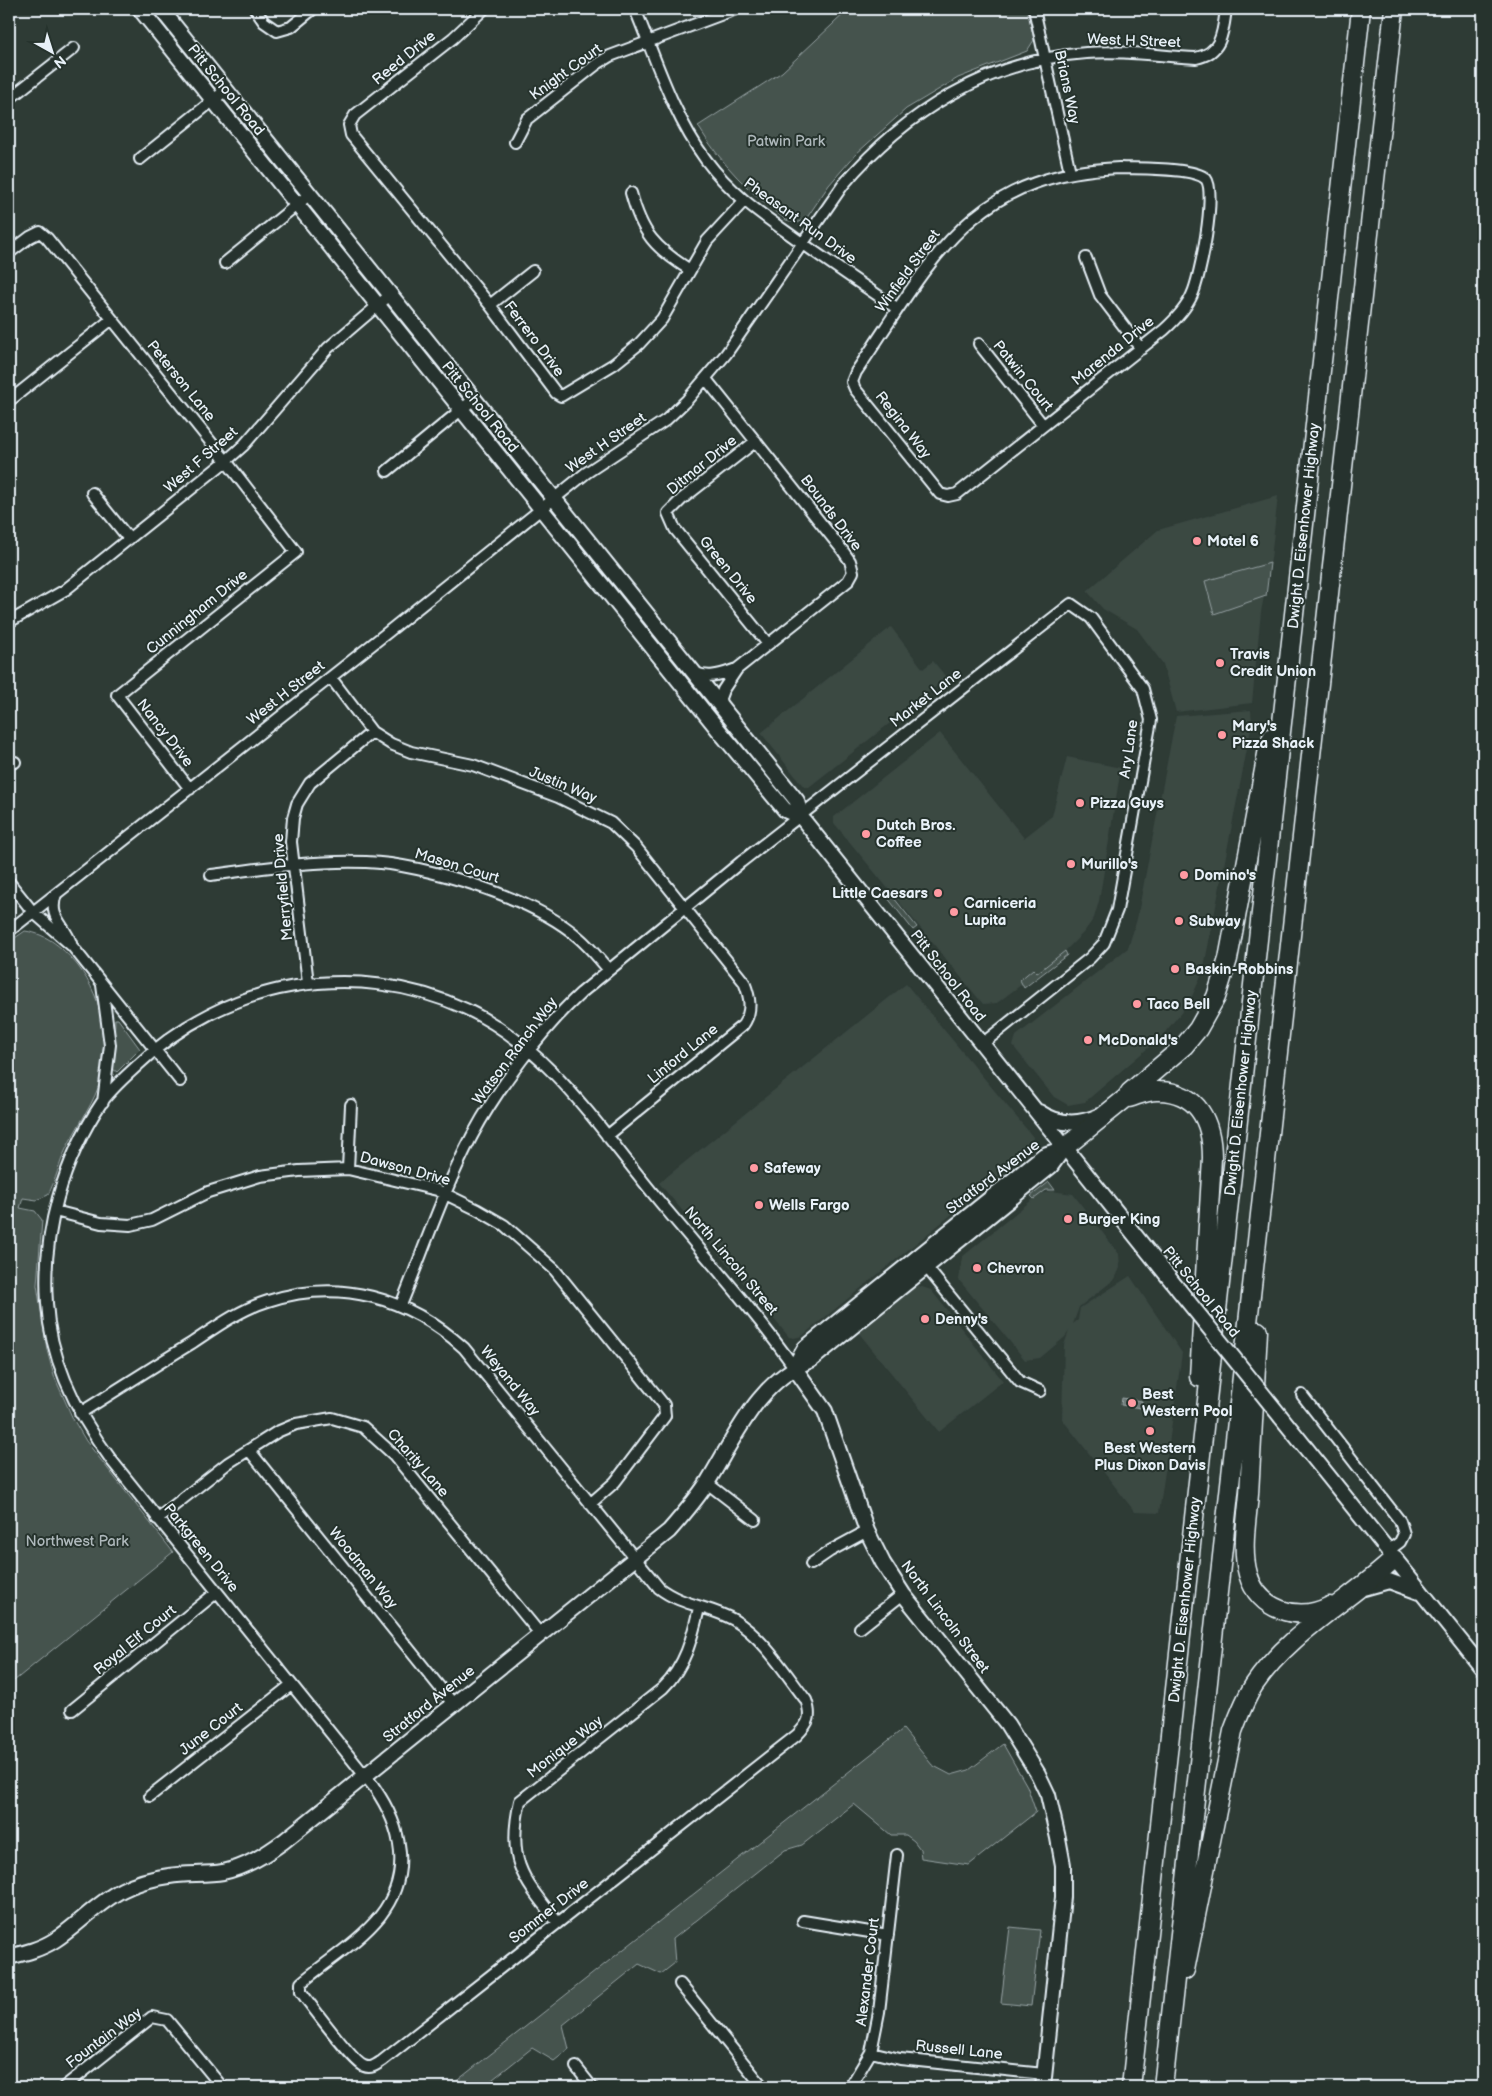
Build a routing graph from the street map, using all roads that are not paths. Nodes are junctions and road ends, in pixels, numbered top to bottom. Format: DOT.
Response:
graph roads {
  1 [pos="140,9"];
  2 [pos="161,9"];
  3 [pos="254,9"];
  4 [pos="313,9"];
  5 [pos="484,9"];
  6 [pos="635,9"];
  7 [pos="736,9"];
  8 [pos="1034,9"];
  9 [pos="1226,9"];
  10 [pos="1361,9"];
  11 [pos="1394,9"];
  12 [pos="648,42"];
  13 [pos="74,48"];
  14 [pos="1046,59"];
  15 [pos="226,90"];
  16 [pos="9,99"];
  17 [pos="213,100"];
  18 [pos="362,108"];
  19 [pos="515,142"];
  20 [pos="140,159"];
  21 [pos="1070,172"];
  22 [pos="1182,172"];
  23 [pos="310,194"];
  24 [pos="631,194"];
  25 [pos="744,202"];
  26 [pos="297,205"];
  27 [pos="802,244"];
  28 [pos="9,253"];
  29 [pos="1086,258"];
  30 [pos="225,263"];
  31 [pos="690,270"];
  32 [pos="532,271"];
  33 [pos="390,295"];
  34 [pos="378,305"];
  35 [pos="490,305"];
  36 [pos="898,309"];
  37 [pos="112,319"];
  38 [pos="979,344"];
  39 [pos="1141,349"];
  40 [pos="706,379"];
  41 [pos="852,382"];
  42 [pos="473,400"];
  43 [pos="9,401"];
  44 [pos="462,410"];
  45 [pos="1043,425"];
  46 [pos="756,441"];
  47 [pos="226,461"];
  48 [pos="387,471"];
  49 [pos="932,485"];
  50 [pos="92,493"];
  51 [pos="554,499"];
  52 [pos="542,510"];
  53 [pos="668,513"];
  54 [pos="129,539"];
  55 [pos="296,552"];
  56 [pos="1071,604"];
  57 [pos="11,617"];
  58 [pos="768,644"];
  59 [pos="737,668"];
  60 [pos="694,672"];
  61 [pos="331,678"];
  62 [pos="117,695"];
  63 [pos="1285,704"];
  64 [pos="721,707"];
  65 [pos="372,732"];
  66 [pos="190,789"];
  67 [pos="801,817"];
  68 [pos="294,864"];
  69 [pos="211,875"];
  70 [pos="9,882"];
  71 [pos="56,894"];
  72 [pos="685,909"];
  73 [pos="33,912"];
  74 [pos="9,931"];
  75 [pos="72,946"];
  76 [pos="609,970"];
  77 [pos="744,982"];
  78 [pos="308,983"];
  79 [pos="102,984"];
  80 [pos="982,1044"];
  81 [pos="155,1048"];
  82 [pos="530,1050"];
  83 [pos="180,1082"];
  84 [pos="103,1102"];
  85 [pos="1119,1104"];
  86 [pos="351,1105"];
  87 [pos="1031,1106"];
  88 [pos="607,1136"];
  89 [pos="1064,1148"];
  90 [pos="348,1169"];
  91 [pos="446,1194"];
  92 [pos="55,1211"];
  93 [pos="918,1256"];
  94 [pos="927,1267"];
  95 [pos="1253,1283"];
  96 [pos="401,1305"];
  97 [pos="794,1367"];
  98 [pos="1040,1391"];
  99 [pos="1302,1395"];
  100 [pos="80,1413"];
  101 [pos="249,1450"];
  102 [pos="707,1483"];
  103 [pos="1197,1490"];
  104 [pos="590,1504"];
  105 [pos="158,1518"];
  106 [pos="755,1520"];
  107 [pos="867,1531"];
  108 [pos="1391,1555"];
  109 [pos="635,1559"];
  110 [pos="811,1564"];
  111 [pos="217,1592"];
  112 [pos="903,1594"];
  113 [pos="1350,1594"];
  114 [pos="1423,1594"];
  115 [pos="699,1608"];
  116 [pos="860,1628"];
  117 [pos="541,1635"];
  118 [pos="1483,1669"];
  119 [pos="291,1684"];
  120 [pos="454,1705"];
  121 [pos="72,1710"];
  122 [pos="797,1735"];
  123 [pos="364,1776"];
  124 [pos="150,1796"];
  125 [pos="897,1855"];
  126 [pos="803,1921"];
  127 [pos="558,1923"];
  128 [pos="888,1935"];
  129 [pos="9,1957"];
  130 [pos="680,1984"];
  131 [pos="1173,2006"];
  132 [pos="325,2021"];
  133 [pos="871,2052"];
  134 [pos="576,2067"];
  135 [pos="1043,2081"];
  136 [pos="64,2087"];
  137 [pos="222,2087"];
  138 [pos="592,2087"];
  139 [pos="763,2087"];
  140 [pos="850,2087"];
  141 [pos="1131,2087"];
  142 [pos="1163,2087"];
  1 -- 17 [label="main road, Pitt School Road"];
  2 -- 15 [label="main road, Pitt School Road"];
  3 -- 4 [label="street"];
  5 -- 18 [label="street, Reed Drive"];
  6 -- 12 [label="street, Pheasant Run Drive"];
  7 -- 12 [label="street, Knight Court"];
  8 -- 14 [label="street, Brians Way"];
  9 -- 14 [label="street, West H Street"];
  10 -- 63 [label="highway, Dwight D. Eisenhower Highway"];
  11 -- 95 [label="highway"];
  12 -- 19 [label="street, Knight Court"];
  12 -- 25 [label="street, Pheasant Run Drive"];
  13 -- 16 [label="street"];
  14 -- 21 [label="street, Brians Way"];
  14 -- 27 [label="street, West H Street"];
  15 -- 17 [label="street"];
  15 -- 23 [label="main road, Pitt School Road"];
  17 -- 20 [label="street"];
  17 -- 26 [label="main road, Pitt School Road"];
  18 -- 35 [label="street, Ferrero Drive"];
  21 -- 22 [label="street, Winfield Street"];
  21 -- 36 [label="street, Winfield Street"];
  22 -- 39 [label="street, Marenda Drive"];
  23 -- 26 [label="street"];
  23 -- 33 [label="main road, Pitt School Road"];
  24 -- 31 [label="street"];
  25 -- 27 [label="street, Pheasant Run Drive"];
  25 -- 31 [label="street, Ferrero Drive"];
  26 -- 30 [label="street"];
  26 -- 34 [label="main road, Pitt School Road"];
  27 -- 36 [label="street, Pheasant Run Drive"];
  27 -- 40 [label="street, West H Street"];
  28 -- 37 [label="street, Peterson Lane"];
  29 -- 39 [label="street"];
  31 -- 35 [label="street, Ferrero Drive"];
  32 -- 35 [label="street"];
  33 -- 34 [label="street, West F Street"];
  33 -- 42 [label="main road, Pitt School Road"];
  34 -- 44 [label="main road, Pitt School Road"];
  34 -- 47 [label="street, West F Street"];
  36 -- 41 [label="street, Winfield Street"];
  37 -- 43 [label="street"];
  37 -- 47 [label="street, Peterson Lane"];
  38 -- 45 [label="street, Patwin Court"];
  39 -- 45 [label="street, Marenda Drive"];
  40 -- 46 [label="street, Bounds Drive"];
  40 -- 51 [label="street, West H Street"];
  41 -- 49 [label="street, Regina Way"];
  42 -- 44 [label="street"];
  42 -- 51 [label="main road, Pitt School Road"];
  44 -- 48 [label="street"];
  44 -- 52 [label="main road, Pitt School Road"];
  45 -- 49 [label="street, Marenda Drive"];
  46 -- 53 [label="street, Ditmar Drive"];
  46 -- 58 [label="street, Bounds Drive"];
  47 -- 54 [label="street, West F Street"];
  47 -- 55 [label="street, Peterson Lane"];
  50 -- 54 [label="street"];
  51 -- 52 [label="street, West H Street"];
  51 -- 60 [label="main road, Pitt School Road"];
  52 -- 61 [label="street, West H Street"];
  52 -- 67 [label="main road, Pitt School Road"];
  53 -- 58 [label="street, Green Drive"];
  54 -- 57 [label="street, West F Street"];
  55 -- 62 [label="street, Cunningham Drive"];
  56 -- 67 [label="street, Market Lane"];
  56 -- 80 [label="street, Ary Lane"];
  58 -- 59 [label="street, Bounds Drive"];
  59 -- 60 [label="street, Bounds Drive"];
  59 -- 64 [label="street, Bounds Drive"];
  60 -- 64 [label="main road, Pitt School Road"];
  61 -- 65 [label="street, Justin Way"];
  61 -- 66 [label="street, West H Street"];
  62 -- 66 [label="street, Nancy Drive"];
  63 -- 85 [label="highway"];
  63 -- 103 [label="highway, Dwight D. Eisenhower Highway"];
  64 -- 67 [label="main road, Pitt School Road"];
  65 -- 68 [label="street, Merryfield Drive"];
  65 -- 72 [label="street, Justin Way"];
  66 -- 71 [label="street, West H Street"];
  67 -- 72 [label="street, Watson Ranch Way"];
  67 -- 80 [label="main road, Pitt School Road"];
  68 -- 69 [label="street, Mason Court"];
  68 -- 76 [label="street, Mason Court"];
  68 -- 78 [label="street, Merryfield Drive"];
  70 -- 73 [label="street"];
  71 -- 73 [label="street, West H Street"];
  71 -- 75 [label="street"];
  72 -- 76 [label="street, Watson Ranch Way"];
  72 -- 77 [label="street, Justin Way"];
  73 -- 74 [label="street, West H Street"];
  73 -- 75 [label="street"];
  75 -- 79 [label="street"];
  76 -- 82 [label="street, Watson Ranch Way"];
  77 -- 88 [label="street, Linford Lane"];
  78 -- 81 [label="street, North Lincoln Street"];
  78 -- 82 [label="street, North Lincoln Street"];
  79 -- 81 [label="street"];
  79 -- 84 [label="street"];
  80 -- 87 [label="main road, Pitt School Road"];
  81 -- 83 [label="street"];
  81 -- 84 [label="street, Parkgreen Drive"];
  82 -- 88 [label="street, North Lincoln Street"];
  82 -- 91 [label="street, Watson Ranch Way"];
  84 -- 92 [label="street, Parkgreen Drive"];
  85 -- 87 [label="main road"];
  85 -- 89 [label="highway"];
  85 -- 103 [label="highway"];
  86 -- 90 [label="street"];
  87 -- 89 [label="main road, Pitt School Road"];
  88 -- 97 [label="street, North Lincoln Street"];
  89 -- 93 [label="main road, Stratford Avenue"];
  89 -- 94 [label="main road, Stratford Avenue"];
  89 -- 108 [label="main road, Pitt School Road, bridge"];
  90 -- 91 [label="street, Dawson Drive"];
  90 -- 92 [label="street, Dawson Drive"];
  91 -- 96 [label="street, Watson Ranch Way"];
  91 -- 104 [label="street, Dawson Drive"];
  92 -- 100 [label="street, Parkgreen Drive"];
  93 -- 94 [label="street"];
  93 -- 97 [label="main road, Stratford Avenue"];
  94 -- 97 [label="main road, Stratford Avenue"];
  94 -- 98 [label="street"];
  95 -- 113 [label="highway"];
  95 -- 131 [label="highway"];
  96 -- 100 [label="street, Weyand Way"];
  96 -- 104 [label="street, Weyand Way"];
  97 -- 102 [label="main road, Stratford Avenue"];
  97 -- 107 [label="main road, North Lincoln Street"];
  99 -- 108 [label="street"];
  100 -- 105 [label="street, Parkgreen Drive"];
  101 -- 105 [label="street, Charity Lane"];
  101 -- 117 [label="street, Charity Lane"];
  101 -- 120 [label="street, Woodman Way"];
  102 -- 106 [label="street"];
  102 -- 109 [label="main road, Stratford Avenue"];
  103 -- 141 [label="highway, Dwight D. Eisenhower Highway"];
  104 -- 109 [label="street, Weyand Way"];
  105 -- 111 [label="street, Parkgreen Drive"];
  107 -- 110 [label="street"];
  107 -- 112 [label="main road, North Lincoln Street"];
  108 -- 113 [label="highway"];
  108 -- 114 [label="main road, Pitt School Road"];
  109 -- 115 [label="street, Weyand Way"];
  109 -- 117 [label="main road, Stratford Avenue"];
  111 -- 119 [label="street, Parkgreen Drive"];
  111 -- 121 [label="street, Royal Elf Court"];
  112 -- 116 [label="street"];
  112 -- 135 [label="main road, North Lincoln Street"];
  113 -- 114 [label="main road"];
  113 -- 131 [label="highway"];
  114 -- 118 [label="main road, Pitt School Road"];
  115 -- 122 [label="street, Weyand Way"];
  115 -- 127 [label="street, Monique Way"];
  117 -- 120 [label="main road, Stratford Avenue"];
  119 -- 123 [label="street, Parkgreen Drive"];
  119 -- 124 [label="street, June Court"];
  120 -- 123 [label="main road, Stratford Avenue"];
  122 -- 127 [label="street, Sommer Drive"];
  123 -- 129 [label="main road, Stratford Avenue"];
  123 -- 132 [label="street, Parkgreen Drive"];
  125 -- 128 [label="street, Alexander Court"];
  126 -- 128 [label="street"];
  127 -- 132 [label="street, Sommer Drive"];
  128 -- 133 [label="street, Alexander Court"];
  130 -- 139 [label="street"];
  131 -- 142 [label="highway"];
  133 -- 135 [label="street, Russell Lane"];
  133 -- 140 [label="street, Alexander Court"];
  134 -- 138 [label="street"];
  136 -- 137 [label="street, Fountain Way"];
}
